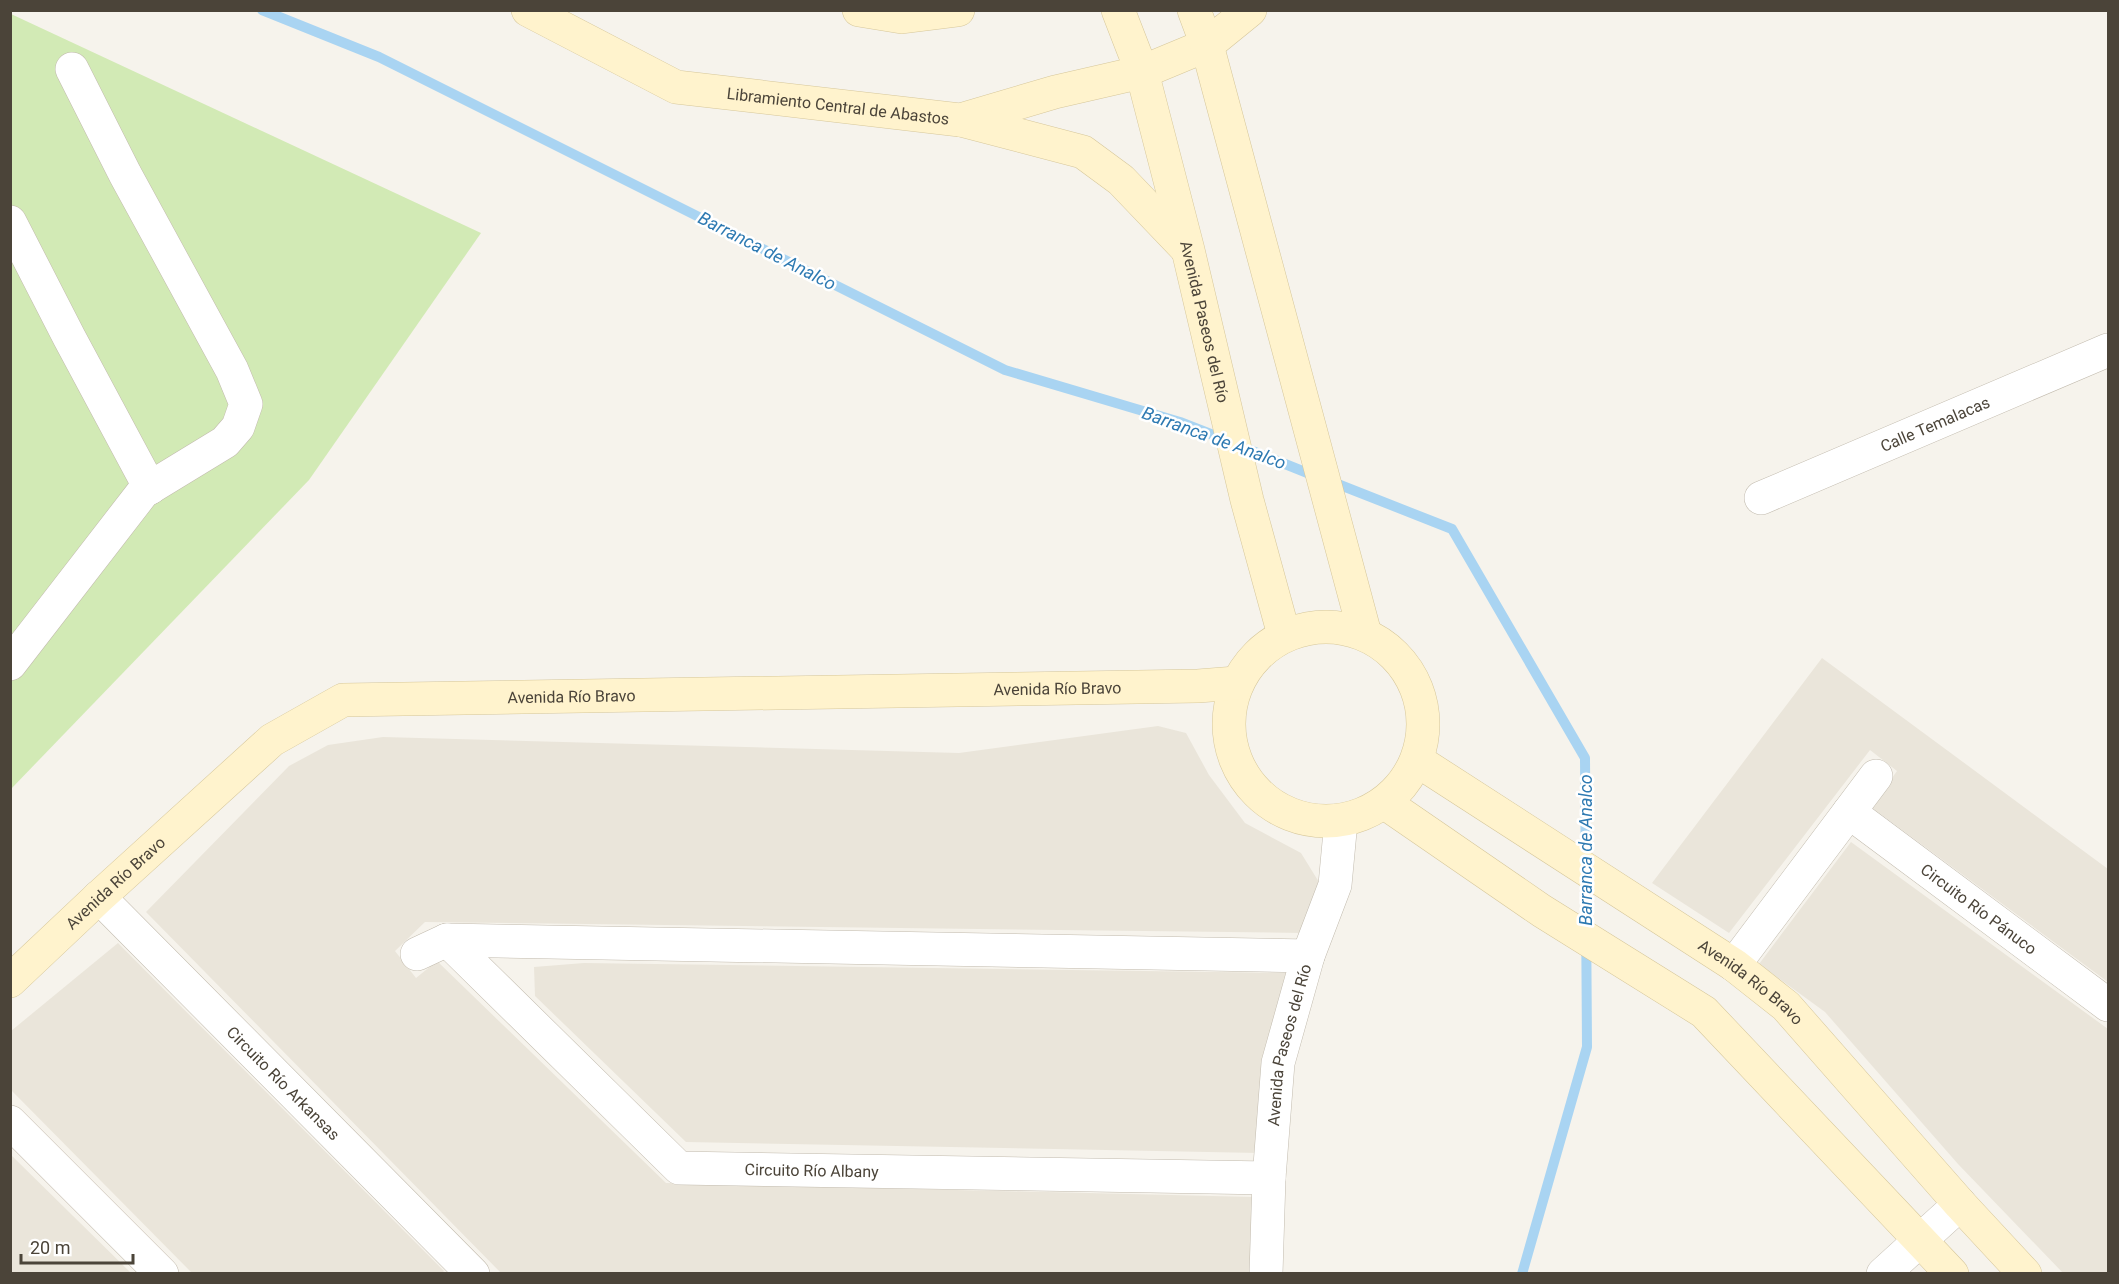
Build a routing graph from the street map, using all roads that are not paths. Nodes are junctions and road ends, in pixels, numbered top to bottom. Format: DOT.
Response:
graph roads {
  1 [pos="528,10"];
  2 [pos="859,10"];
  3 [pos="958,10"];
  4 [pos="1118,10"];
  5 [pos="1194,10"];
  6 [pos="1250,10"];
  7 [pos="1207,45"];
  8 [pos="72,69"];
  9 [pos="1142,72"];
  10 [pos="960,120"];
  11 [pos="10,222"];
  12 [pos="1188,250"];
  13 [pos="2109,350"];
  14 [pos="150,488"];
  15 [pos="1761,498"];
  16 [pos="1365,634"];
  17 [pos="1284,635"];
  18 [pos="10,664"];
  19 [pos="1236,683"];
  20 [pos="1418,761"];
  21 [pos="1876,776"];
  22 [pos="1385,802"];
  23 [pos="1850,812"];
  24 [pos="1341,821"];
  25 [pos="99,897"];
  26 [pos="447,940"];
  27 [pos="417,954"];
  28 [pos="1308,956"];
  29 [pos="1734,964"];
  30 [pos="10,981"];
  31 [pos="2109,1005"];
  32 [pos="10,1122"];
  33 [pos="1269,1178"];
  34 [pos="1960,1204"];
  35 [pos="1921,1239"];
  36 [pos="470,1272"];
  37 [pos="162,1274"];
  38 [pos="1266,1274"];
  39 [pos="1883,1274"];
  40 [pos="1952,1274"];
  41 [pos="2025,1274"];
  1 -- 10 [label="street, Libramiento Central de Abastos"];
  2 -- 3 [label="street"];
  4 -- 9 [label="street, Avenida Paseos del Río"];
  5 -- 7 [label="street"];
  6 -- 7 [label="street, Libramiento Central de Abastos"];
  7 -- 9 [label="street, Libramiento Central de Abastos"];
  7 -- 16 [label="street"];
  8 -- 14 [label="street"];
  9 -- 10 [label="street, Libramiento Central de Abastos"];
  9 -- 12 [label="street, Avenida Paseos del Río"];
  10 -- 12 [label="street"];
  11 -- 14 [label="street"];
  12 -- 17 [label="street, Avenida Paseos del Río"];
  13 -- 15 [label="street, Calle Temalacas"];
  14 -- 18 [label="street"];
  16 -- 17 [label="street"];
  16 -- 20 [label="street"];
  17 -- 19 [label="street"];
  19 -- 24 [label="street"];
  19 -- 25 [label="street, Avenida Río Bravo"];
  20 -- 22 [label="street"];
  20 -- 29 [label="street, Avenida Río Bravo"];
  21 -- 23 [label="street"];
  22 -- 24 [label="street"];
  22 -- 35 [label="street"];
  23 -- 29 [label="street"];
  23 -- 31 [label="street, Circuito Río Pánuco"];
  24 -- 28 [label="street, Avenida Paseos del Río"];
  25 -- 30 [label="street, Avenida Río Bravo"];
  25 -- 36 [label="street, Circuito Río Arkansas"];
  26 -- 27 [label="street"];
  26 -- 28 [label="street"];
  26 -- 33 [label="street, Circuito Río Albany"];
  28 -- 33 [label="street, Avenida Paseos del Río"];
  29 -- 34 [label="street, Avenida Río Bravo"];
  32 -- 37 [label="street"];
  33 -- 38 [label="street, Avenida Paseos del Río"];
  34 -- 35 [label="street"];
  34 -- 41 [label="street, Avenida Río Bravo"];
  35 -- 39 [label="street"];
  35 -- 40 [label="street"];
}
